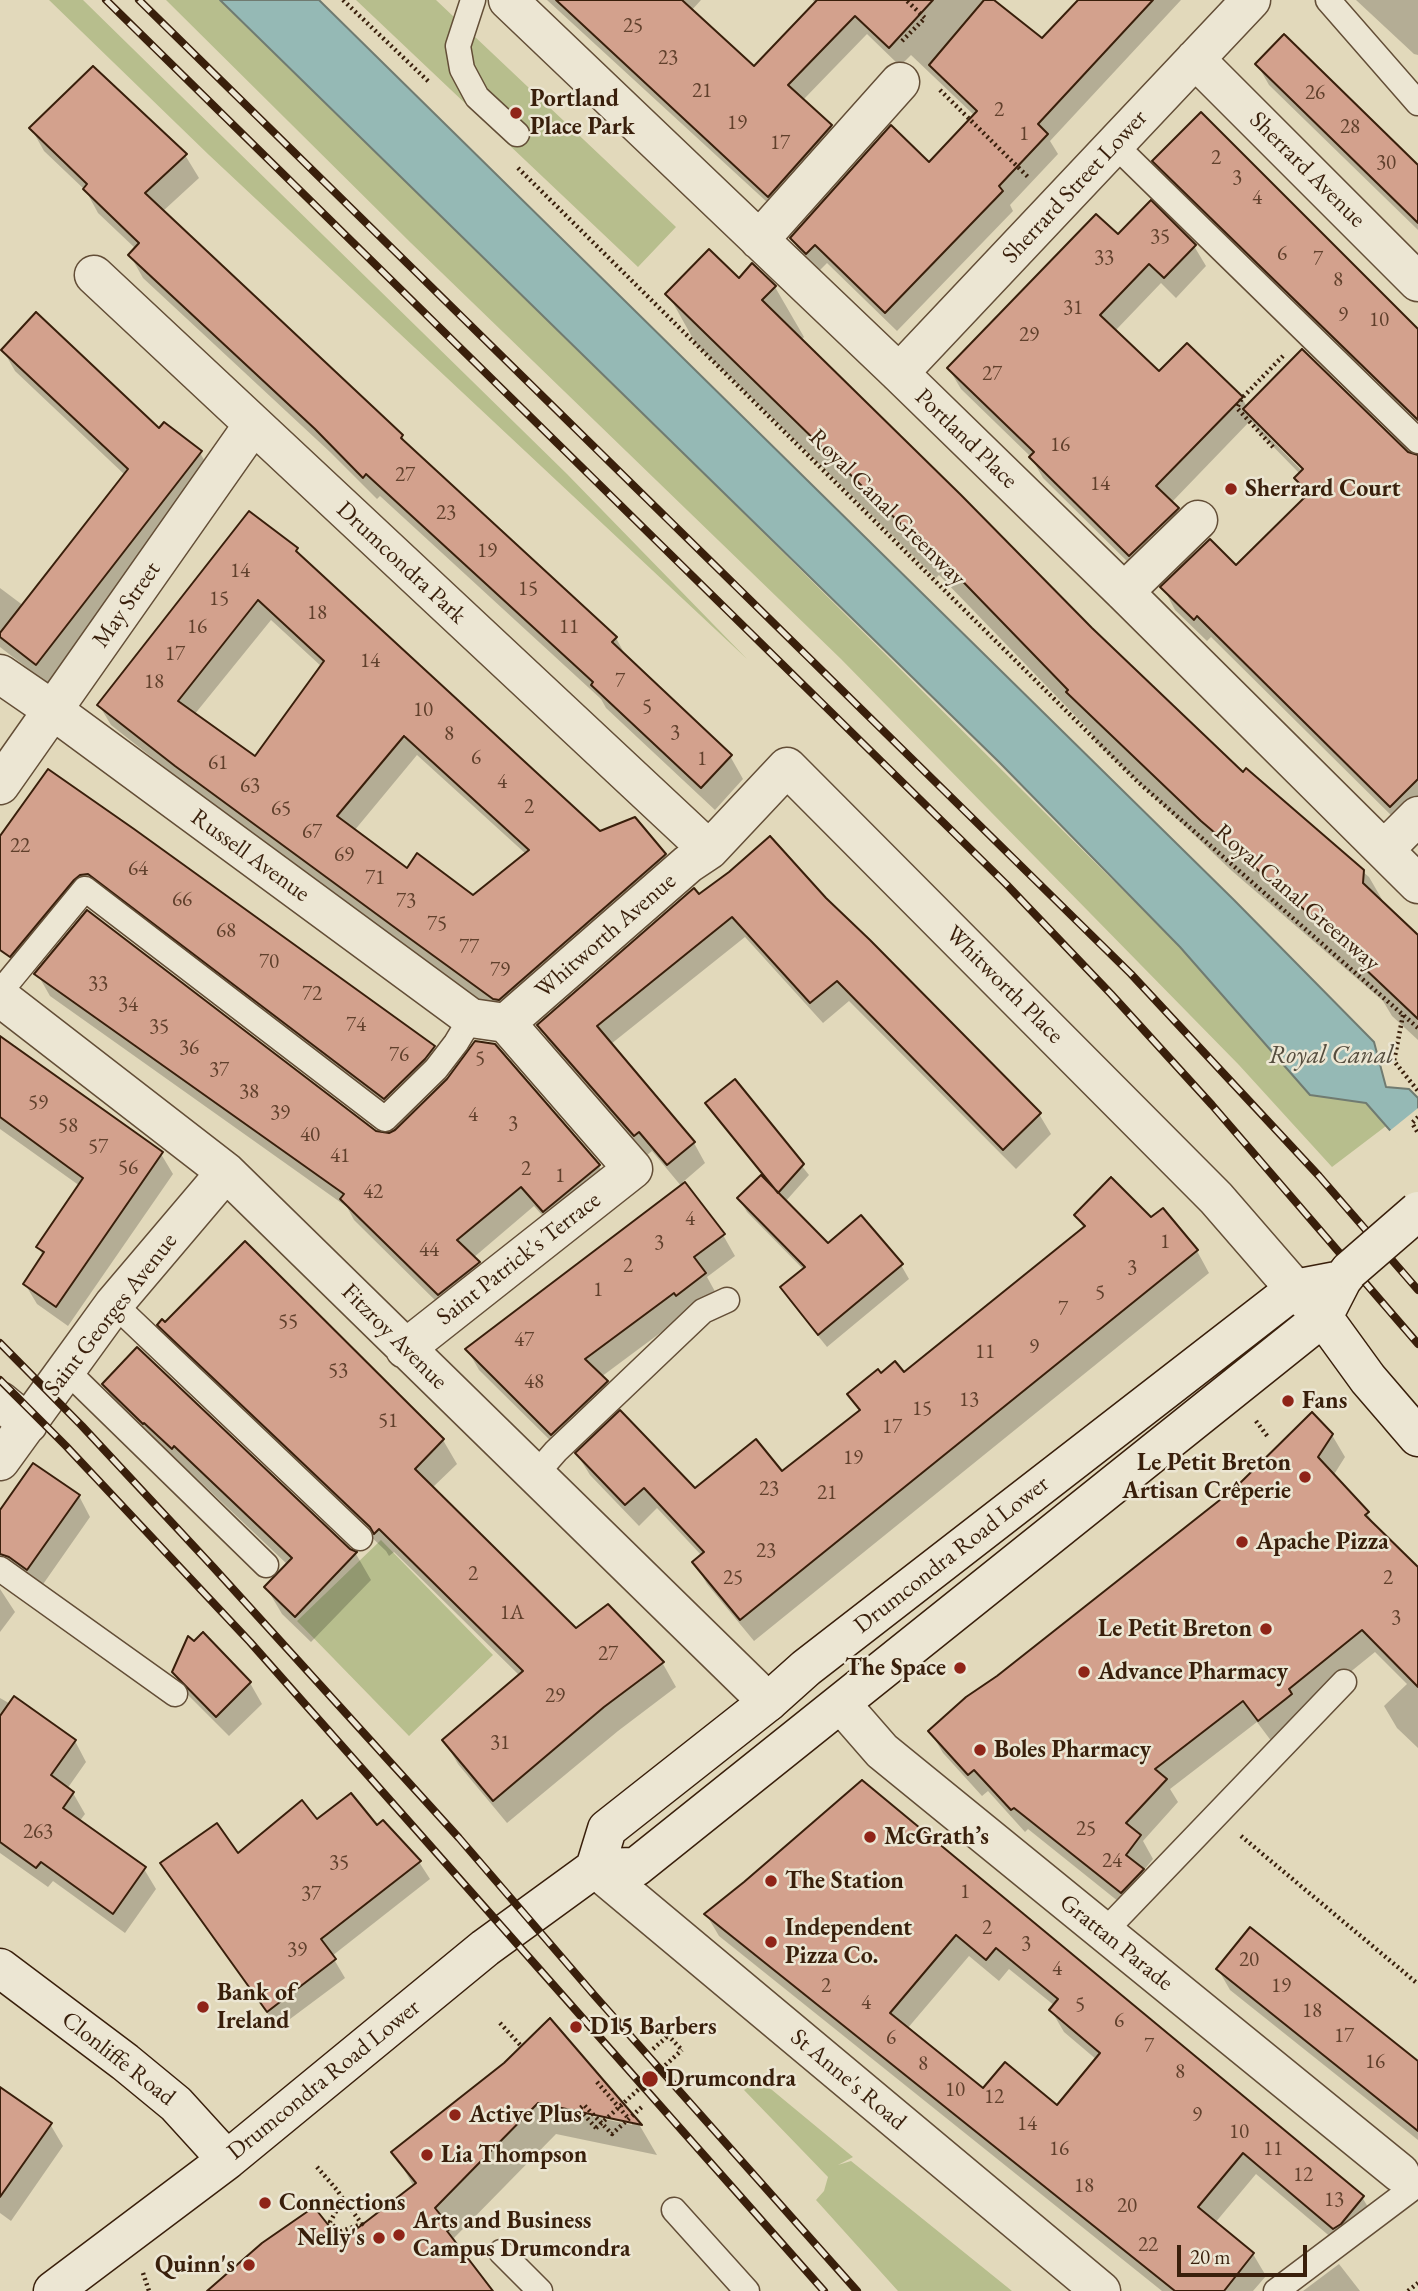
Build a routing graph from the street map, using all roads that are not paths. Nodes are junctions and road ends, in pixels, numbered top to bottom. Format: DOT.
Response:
graph roads {
  1 [pos="473,0"];
  2 [pos="508,0"];
  3 [pos="1251,0"];
  4 [pos="1328,0"];
  5 [pos="1195,59"];
  6 [pos="907,74"];
  7 [pos="1418,103"];
  8 [pos="517,134"];
  9 [pos="1115,145"];
  10 [pos="759,240"];
  11 [pos="94,275"];
  12 [pos="1418,282"];
  13 [pos="899,373"];
  14 [pos="253,425"];
  15 [pos="1418,441"];
  16 [pos="1198,520"];
  17 [pos="1124,592"];
  18 [pos="0,674"];
  19 [pos="54,711"];
  20 [pos="0,785"];
  21 [pos="1418,816"];
  22 [pos="709,850"];
  23 [pos="1384,850"];
  24 [pos="1418,884"];
  25 [pos="0,994"];
  26 [pos="488,1021"];
  27 [pos="633,1169"];
  28 [pos="226,1172"];
  29 [pos="1418,1211"];
  30 [pos="1346,1275"];
  31 [pos="1295,1289"];
  32 [pos="727,1300"];
  33 [pos="114,1304"];
  34 [pos="1323,1317"];
  35 [pos="405,1349"];
  36 [pos="66,1370"];
  37 [pos="14,1412"];
  38 [pos="1418,1437"];
  39 [pos="0,1461"];
  40 [pos="535,1475"];
  41 [pos="360,1538"];
  42 [pos="266,1565"];
  43 [pos="0,1569"];
  44 [pos="1343,1682"];
  45 [pos="175,1694"];
  46 [pos="768,1702"];
  47 [pos="841,1704"];
  48 [pos="595,1868"];
  49 [pos="1103,1933"];
  50 [pos="0,1968"];
  51 [pos="226,2160"];
  52 [pos="1409,2179"];
  53 [pos="674,2210"];
  54 [pos="502,2252"];
  55 [pos="53,2291"];
  56 [pos="540,2291"];
  57 [pos="747,2291"];
  58 [pos="1101,2291"];
  59 [pos="1276,2291"];
  1 -- 8 [label="lane"];
  2 -- 10 [label="street, Portland Place"];
  3 -- 5 [label="street, Sherrard Street Lower"];
  4 -- 7 [label="lane"];
  5 -- 9 [label="street, Sherrard Street Lower"];
  5 -- 12 [label="street, Sherrard Avenue"];
  6 -- 10 [label="street"];
  9 -- 13 [label="street, Sherrard Street Lower"];
  9 -- 15 [label="lane"];
  10 -- 13 [label="street, Portland Place"];
  11 -- 14 [label="street, Drumcondra Park"];
  13 -- 17 [label="street, Portland Place"];
  14 -- 19 [label="street, May Street"];
  14 -- 22 [label="street, Drumcondra Park"];
  16 -- 17 [label="street"];
  17 -- 23 [label="street, Portland Place"];
  18 -- 19 [label="street, Russell Avenue"];
  19 -- 20 [label="street, May Street"];
  19 -- 26 [label="street, Russell Avenue"];
  21 -- 23 [label="street"];
  22 -- 26 [label="street, Whitworth Avenue"];
  22 -- 31 [label="street, Whitworth Place"];
  23 -- 24 [label="street, Portland Place"];
  25 -- 26 [label="lane"];
  25 -- 28 [label="street, Fitzroy Avenue"];
  26 -- 27 [label="street, Russell Avenue"];
  27 -- 35 [label="street, Saint Patrick's Terrace"];
  28 -- 33 [label="street, Saint Georges Avenue"];
  28 -- 35 [label="street, Fitzroy Avenue"];
  29 -- 30 [label="street, bridge"];
  30 -- 31 [label="street, Drumcondra Road Lower"];
  30 -- 34 [label="street, Drumcondra Road Lower"];
  31 -- 34 [label="street"];
  31 -- 46 [label="street, Drumcondra Road Lower"];
  32 -- 40 [label="lane"];
  33 -- 36 [label="street, Saint Georges Avenue"];
  33 -- 41 [label="lane"];
  34 -- 38 [label="street"];
  34 -- 47 [label="street, Drumcondra Road Lower"];
  35 -- 40 [label="street, Fitzroy Avenue"];
  36 -- 37 [label="street, Saint Georges Avenue"];
  36 -- 42 [label="lane"];
  37 -- 39 [label="street, Saint Georges Avenue"];
  40 -- 46 [label="street, Fitzroy Avenue"];
  43 -- 45 [label="lane"];
  44 -- 49 [label="lane"];
  46 -- 48 [label="street, Drumcondra Road Lower"];
  47 -- 48 [label="street, Drumcondra Road Lower"];
  47 -- 49 [label="street, Grattan Parade"];
  48 -- 51 [label="street, Drumcondra Road Lower"];
  48 -- 58 [label="street, St Anne's Road"];
  49 -- 52 [label="street, Grattan Parade"];
  50 -- 51 [label="street, Clonliffe Road"];
  51 -- 55 [label="street, Drumcondra Road Lower"];
  52 -- 59 [label="lane"];
  53 -- 57 [label="lane"];
  54 -- 56 [label="lane"];
}
